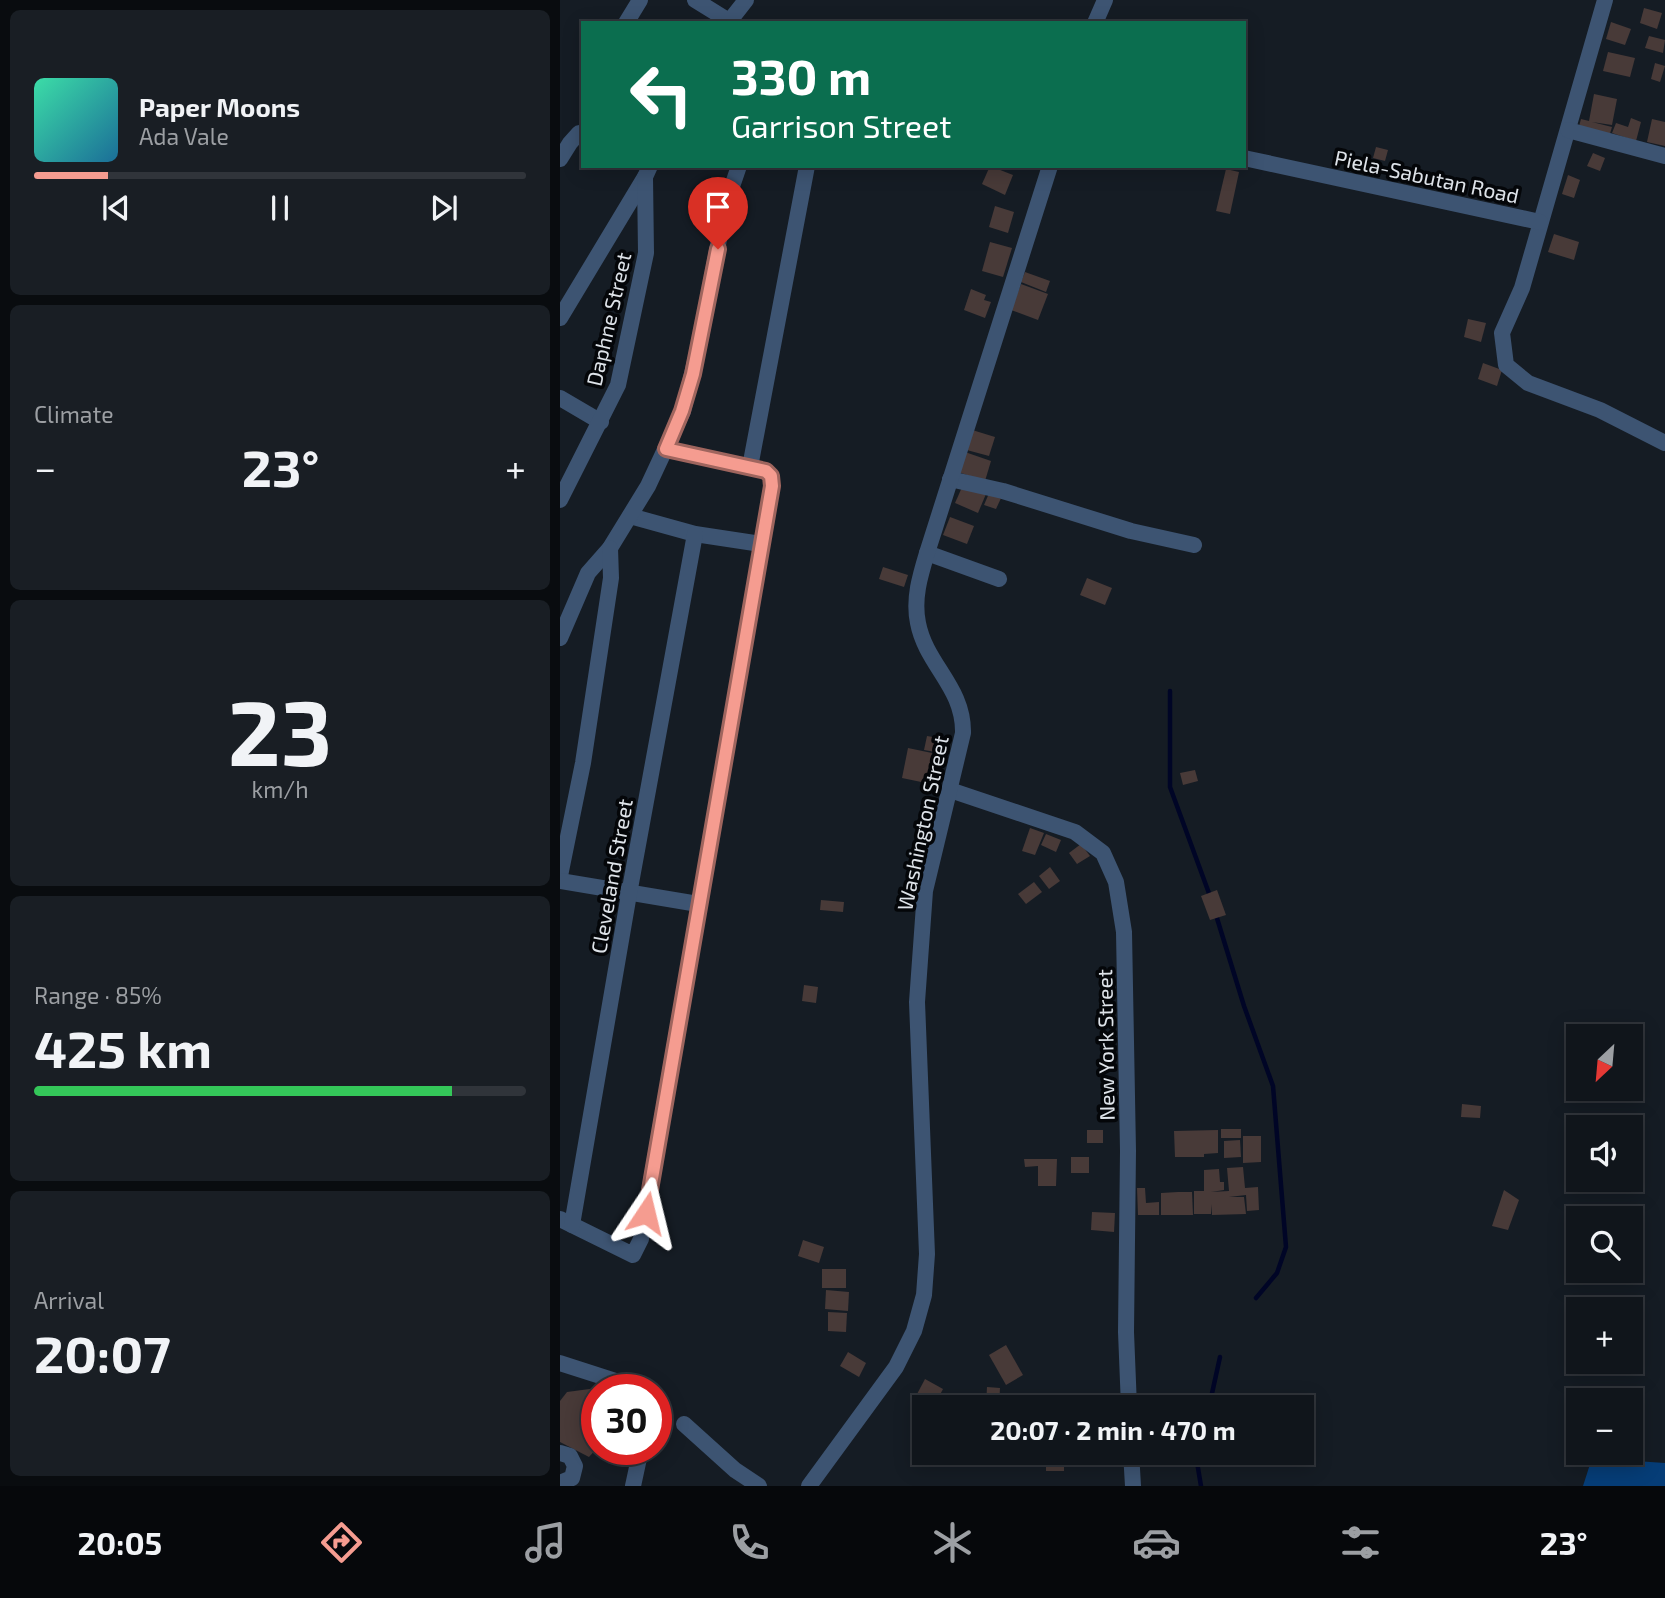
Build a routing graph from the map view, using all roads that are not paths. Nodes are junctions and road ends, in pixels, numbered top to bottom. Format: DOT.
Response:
graph roads {
  1 [pos="640,0"];
  2 [pos="695,0"];
  3 [pos="746,0"];
  4 [pos="1105,0"];
  5 [pos="1605,0"];
  6 [pos="627,21"];
  7 [pos="726,21"];
  8 [pos="729,21"];
  9 [pos="1096,21"];
  10 [pos="1568,130"];
  11 [pos="581,133"];
  12 [pos="1665,156"];
  13 [pos="1246,158"];
  14 [pos="560,159"];
  15 [pos="733,168"];
  16 [pos="807,168"];
  17 [pos="1049,168"];
  18 [pos="648,172"];
  19 [pos="1540,222"];
  20 [pos="560,318"];
  21 [pos="560,398"];
  22 [pos="601,422"];
  23 [pos="1665,443"];
  24 [pos="666,449"];
  25 [pos="750,467"];
  26 [pos="950,479"];
  27 [pos="561,495"];
  28 [pos="630,516"];
  29 [pos="695,534"];
  30 [pos="761,544"];
  31 [pos="1194,545"];
  32 [pos="610,548"];
  33 [pos="927,553"];
  34 [pos="999,579"];
  35 [pos="560,638"];
  36 [pos="950,790"];
  37 [pos="560,878"];
  38 [pos="629,894"];
  39 [pos="698,904"];
  40 [pos="566,1222"];
  41 [pos="560,1363"];
  42 [pos="594,1374"];
  43 [pos="1129,1395"];
  44 [pos="684,1424"];
  45 [pos="560,1453"];
  46 [pos="638,1465"];
  47 [pos="1132,1465"];
  48 [pos="570,1482"];
  49 [pos="634,1486"];
  50 [pos="759,1486"];
  51 [pos="809,1486"];
  52 [pos="1133,1486"];
  1 -- 6 [label="street"];
  2 -- 7 [label="street"];
  3 -- 8 [label="street"];
  4 -- 9 [label="street"];
  5 -- 10 [label="street, Piela-Sabutan Road"];
  10 -- 12 [label="street"];
  10 -- 19 [label="street, Piela-Sabutan Road"];
  11 -- 14 [label="street"];
  13 -- 19 [label="street, Piela-Sabutan Road"];
  15 -- 24 [label="street"];
  16 -- 25 [label="street"];
  17 -- 26 [label="street, Washington Street"];
  18 -- 20 [label="street"];
  18 -- 22 [label="street, Daphne Street"];
  19 -- 23 [label="street"];
  21 -- 22 [label="street"];
  22 -- 27 [label="street, Daphne Street"];
  24 -- 25 [label="street"];
  24 -- 28 [label="street"];
  25 -- 30 [label="street"];
  26 -- 31 [label="street"];
  26 -- 33 [label="street, Washington Street"];
  28 -- 29 [label="street"];
  28 -- 32 [label="street"];
  29 -- 30 [label="street"];
  29 -- 38 [label="street, Cleveland Street"];
  30 -- 39 [label="street"];
  32 -- 35 [label="street"];
  32 -- 37 [label="street"];
  33 -- 34 [label="street"];
  33 -- 36 [label="street, Washington Street"];
  36 -- 43 [label="street, New York Street"];
  36 -- 51 [label="street, Washington Street"];
  37 -- 38 [label="street"];
  38 -- 39 [label="street"];
  38 -- 40 [label="street, Cleveland Street"];
  39 -- 40 [label="street"];
  41 -- 42 [label="street"];
  44 -- 50 [label="street"];
  45 -- 48 [label="street"];
  46 -- 49 [label="street"];
  47 -- 52 [label="street"];
}
